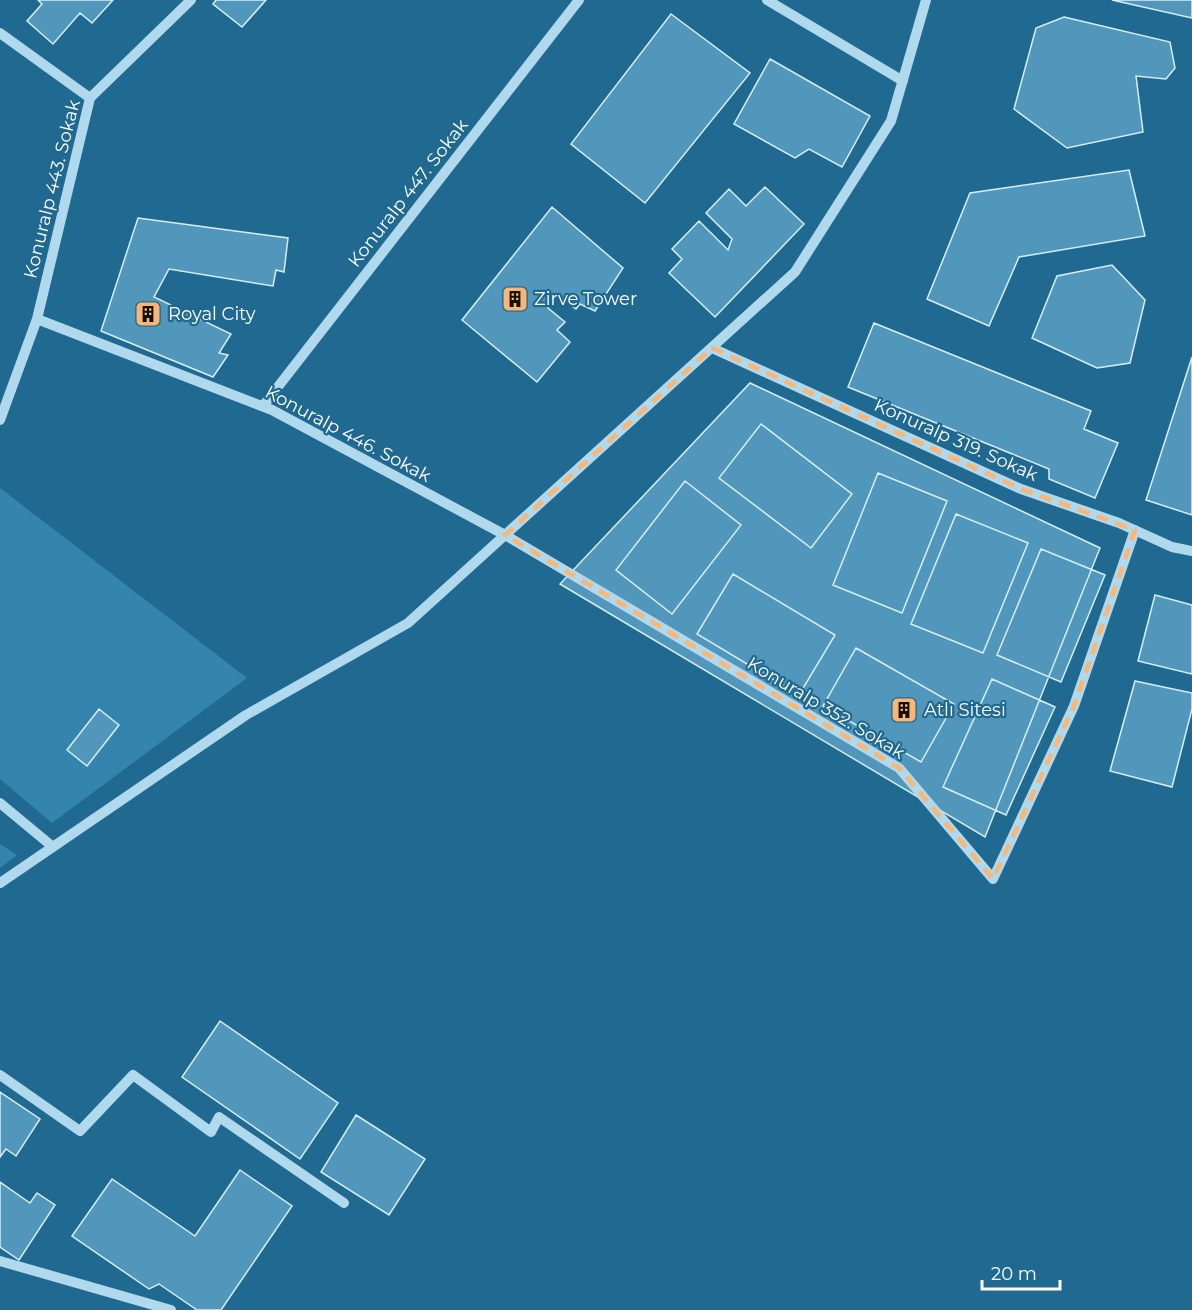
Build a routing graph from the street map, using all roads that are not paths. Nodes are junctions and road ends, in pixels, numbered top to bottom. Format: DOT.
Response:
graph roads {
  1 [pos="191,0"];
  2 [pos="579,0"];
  3 [pos="767,0"];
  4 [pos="926,0"];
  5 [pos="0,33"];
  6 [pos="903,81"];
  7 [pos="90,98"];
  8 [pos="37,319"];
  9 [pos="712,348"];
  10 [pos="263,406"];
  11 [pos="0,420"];
  12 [pos="1135,530"];
  13 [pos="504,535"];
  14 [pos="1192,551"];
  15 [pos="0,803"];
  16 [pos="53,847"];
  17 [pos="0,883"];
  18 [pos="0,1075"];
  19 [pos="344,1203"];
  20 [pos="0,1261"];
  21 [pos="137,1305"];
  22 [pos="171,1310"];
  1 -- 7 [label="street, Konuralp 443. Sokak"];
  2 -- 10 [label="street, Konuralp 447. Sokak"];
  3 -- 6 [label="street"];
  4 -- 6 [label="street"];
  5 -- 7 [label="street"];
  6 -- 9 [label="street"];
  7 -- 8 [label="street, Konuralp 443. Sokak"];
  8 -- 10 [label="street, Konuralp 446. Sokak"];
  8 -- 11 [label="street, Konuralp 443. Sokak"];
  9 -- 12 [label="street, Konuralp 319. Sokak"];
  9 -- 13 [label="street"];
  10 -- 13 [label="street, Konuralp 446. Sokak"];
  12 -- 13 [label="street, Konuralp 352. Sokak"];
  12 -- 14 [label="street, Konuralp 319. Sokak"];
  13 -- 16 [label="street"];
  15 -- 16 [label="street"];
  16 -- 17 [label="street"];
  18 -- 19 [label="street"];
  20 -- 21 [label="street"];
  21 -- 22 [label="street"];
}
